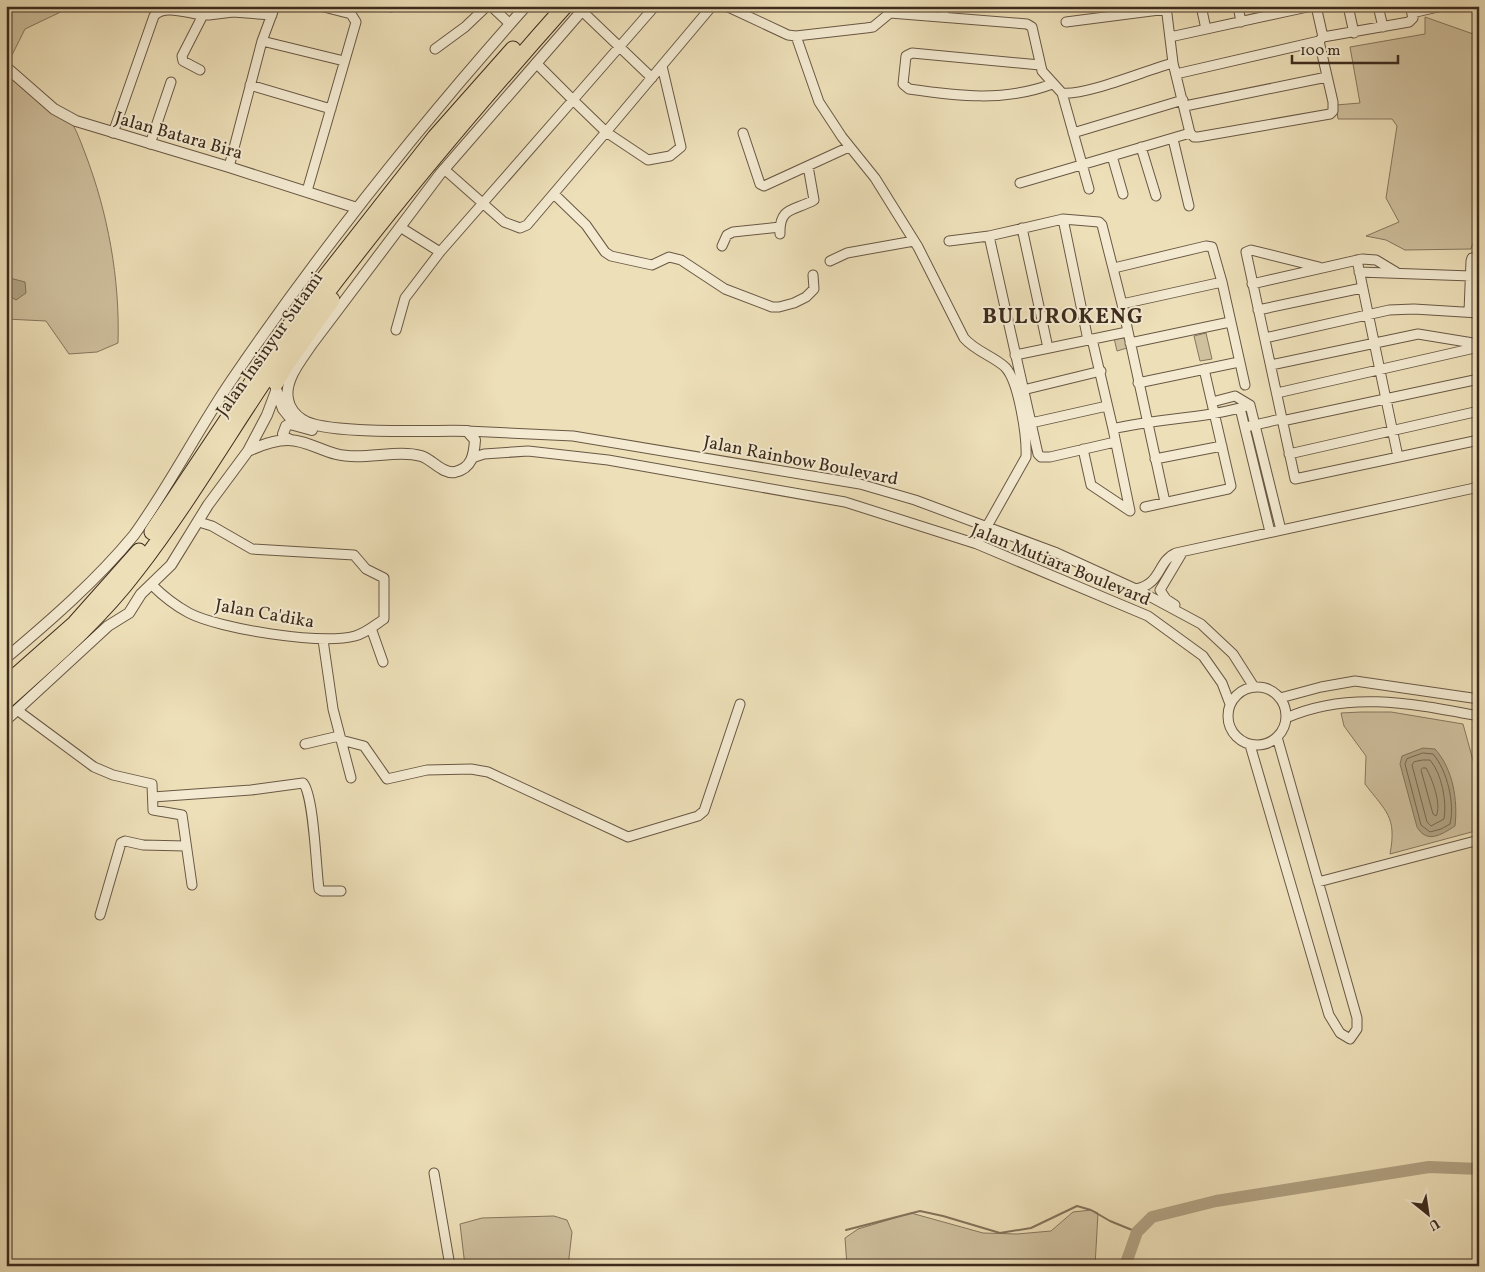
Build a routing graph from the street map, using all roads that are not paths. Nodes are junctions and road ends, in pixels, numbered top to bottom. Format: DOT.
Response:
graph roads {
  1 [pos="320,6"];
  2 [pos="489,6"];
  3 [pos="526,6"];
  4 [pos="552,6"];
  5 [pos="564,6"];
  6 [pos="655,6"];
  7 [pos="712,6"];
  8 [pos="726,6"];
  9 [pos="945,6"];
  10 [pos="1202,6"];
  11 [pos="1238,6"];
  12 [pos="1312,6"];
  13 [pos="1316,6"];
  14 [pos="1348,6"];
  15 [pos="1378,6"];
  16 [pos="1442,6"];
  17 [pos="1166,8"];
  18 [pos="584,9"];
  19 [pos="890,9"];
  20 [pos="274,10"];
  21 [pos="1276,10"];
  22 [pos="1411,10"];
  23 [pos="199,12"];
  24 [pos="944,16"];
  25 [pos="1066,22"];
  26 [pos="1241,22"];
  27 [pos="510,24"];
  28 [pos="1383,27"];
  29 [pos="1206,29"];
  30 [pos="1354,33"];
  31 [pos="796,36"];
  32 [pos="1170,37"];
  33 [pos="1321,39"];
  34 [pos="262,40"];
  35 [pos="618,48"];
  36 [pos="435,49"];
  37 [pos="344,61"];
  38 [pos="536,63"];
  39 [pos="1173,63"];
  40 [pos="1040,65"];
  41 [pos="662,66"];
  42 [pos="6,67"];
  43 [pos="200,70"];
  44 [pos="1176,74"];
  45 [pos="1327,77"];
  46 [pos="652,78"];
  47 [pos="171,82"];
  48 [pos="1052,84"];
  49 [pos="250,85"];
  50 [pos="1062,93"];
  51 [pos="573,100"];
  52 [pos="1184,103"];
  53 [pos="331,109"];
  54 [pos="606,132"];
  55 [pos="114,133"];
  56 [pos="743,133"];
  57 [pos="1073,133"];
  58 [pos="1190,133"];
  59 [pos="1172,139"];
  60 [pos="150,144"];
  61 [pos="1141,147"];
  62 [pos="849,148"];
  63 [pos="433,156"];
  64 [pos="1112,156"];
  65 [pos="1082,165"];
  66 [pos="229,166"];
  67 [pos="808,166"];
  68 [pos="444,169"];
  69 [pos="1020,183"];
  70 [pos="1089,189"];
  71 [pos="308,191"];
  72 [pos="554,194"];
  73 [pos="1124,194"];
  74 [pos="1156,196"];
  75 [pos="483,203"];
  76 [pos="1188,206"];
  77 [pos="357,208"];
  78 [pos="1063,219"];
  79 [pos="400,227"];
  80 [pos="1022,228"];
  81 [pos="989,236"];
  82 [pos="914,241"];
  83 [pos="949,241"];
  84 [pos="722,246"];
  85 [pos="440,252"];
  86 [pos="1475,259"];
  87 [pos="1357,260"];
  88 [pos="830,261"];
  89 [pos="1319,267"];
  90 [pos="1114,268"];
  91 [pos="1359,272"];
  92 [pos="1396,272"];
  93 [pos="813,275"];
  94 [pos="1222,282"];
  95 [pos="1473,282"];
  96 [pos="1252,284"];
  97 [pos="1362,288"];
  98 [pos="1122,304"];
  99 [pos="1258,310"];
  100 [pos="1474,313"];
  101 [pos="1368,315"];
  102 [pos="1230,322"];
  103 [pos="396,330"];
  104 [pos="1127,332"];
  105 [pos="1265,338"];
  106 [pos="1090,339"];
  107 [pos="1130,343"];
  108 [pos="1373,343"];
  109 [pos="1479,345"];
  110 [pos="1048,348"];
  111 [pos="1014,351"];
  112 [pos="1239,362"];
  113 [pos="1270,365"];
  114 [pos="1379,369"];
  115 [pos="1204,370"];
  116 [pos="1101,371"];
  117 [pos="1479,379"];
  118 [pos="1138,383"];
  119 [pos="1245,385"];
  120 [pos="276,387"];
  121 [pos="1023,390"];
  122 [pos="1277,393"];
  123 [pos="1385,400"];
  124 [pos="1212,402"];
  125 [pos="1250,405"];
  126 [pos="1107,406"];
  127 [pos="1240,408"];
  128 [pos="1479,411"];
  129 [pos="1214,412"];
  130 [pos="1282,420"];
  131 [pos="1147,421"];
  132 [pos="1031,423"];
  133 [pos="296,425"];
  134 [pos="1255,425"];
  135 [pos="1245,427"];
  136 [pos="343,429"];
  137 [pos="1113,429"];
  138 [pos="1391,430"];
  139 [pos="467,431"];
  140 [pos="291,440"];
  141 [pos="1479,440"];
  142 [pos="1115,442"];
  143 [pos="1222,446"];
  144 [pos="1083,449"];
  145 [pos="248,451"];
  146 [pos="1289,454"];
  147 [pos="1398,457"];
  148 [pos="475,458"];
  149 [pos="1155,459"];
  150 [pos="1264,462"];
  151 [pos="1254,465"];
  152 [pos="1479,487"];
  153 [pos="1271,490"];
  154 [pos="1261,493"];
  155 [pos="845,502"];
  156 [pos="1165,502"];
  157 [pos="1145,507"];
  158 [pos="199,522"];
  159 [pos="986,526"];
  160 [pos="1281,530"];
  161 [pos="1270,532"];
  162 [pos="977,544"];
  163 [pos="1182,553"];
  164 [pos="152,585"];
  165 [pos="1136,589"];
  166 [pos="1201,624"];
  167 [pos="371,628"];
  168 [pos="323,640"];
  169 [pos="6,658"];
  170 [pos="383,662"];
  171 [pos="6,684"];
  172 [pos="1254,687"];
  173 [pos="1280,698"];
  174 [pos="1479,699"];
  175 [pos="740,704"];
  176 [pos="1230,704"];
  177 [pos="12,705"];
  178 [pos="1479,716"];
  179 [pos="7,718"];
  180 [pos="1286,718"];
  181 [pos="1277,737"];
  182 [pos="340,738"];
  183 [pos="304,744"];
  184 [pos="1250,745"];
  185 [pos="350,778"];
  186 [pos="153,797"];
  187 [pos="1479,840"];
  188 [pos="186,846"];
  189 [pos="1318,882"];
  190 [pos="192,885"];
  191 [pos="341,891"];
  192 [pos="100,915"];
  193 [pos="434,1173"];
  194 [pos="450,1266"];
  1 -- 37 [label="street"];
  2 -- 27 [label="street"];
  2 -- 36 [label="street"];
  3 -- 27 [label="street"];
  4 -- 171 [label="highway, Jalan Insinyur Sutami"];
  5 -- 63 [label="highway, Jalan Insinyur Sutami"];
  6 -- 35 [label="street"];
  7 -- 41 [label="street"];
  8 -- 31 [label="street"];
  9 -- 24 [label="street"];
  10 -- 29 [label="street"];
  11 -- 26 [label="street"];
  12 -- 21 [label="street"];
  13 -- 33 [label="street"];
  14 -- 30 [label="street"];
  15 -- 28 [label="street"];
  16 -- 22 [label="street"];
  17 -- 25 [label="street"];
  17 -- 32 [label="street"];
  18 -- 35 [label="street"];
  18 -- 38 [label="street"];
  19 -- 24 [label="street"];
  19 -- 31 [label="street"];
  20 -- 23 [label="street"];
  20 -- 34 [label="street"];
  21 -- 26 [label="street"];
  22 -- 28 [label="street"];
  23 -- 43 [label="street"];
  23 -- 55 [label="street"];
  24 -- 40 [label="street"];
  26 -- 29 [label="street"];
  27 -- 77 [label="street"];
  28 -- 30 [label="street"];
  29 -- 32 [label="street"];
  30 -- 33 [label="street"];
  31 -- 62 [label="street"];
  32 -- 39 [label="street"];
  33 -- 44 [label="street"];
  33 -- 45 [label="street"];
  34 -- 37 [label="street"];
  34 -- 49 [label="street"];
  35 -- 46 [label="street"];
  35 -- 51 [label="street"];
  37 -- 53 [label="street"];
  38 -- 51 [label="street"];
  38 -- 68 [label="street"];
  39 -- 44 [label="street"];
  39 -- 50 [label="street"];
  40 -- 48 [label="street"];
  40 -- 48 [label="street"];
  41 -- 46 [label="street"];
  41 -- 54 [label="street"];
  42 -- 55 [label="street, Jalan Batara Bira"];
  44 -- 52 [label="street"];
  45 -- 52 [label="street"];
  45 -- 58 [label="street"];
  46 -- 54 [label="street"];
  47 -- 60 [label="street"];
  48 -- 50 [label="street"];
  49 -- 53 [label="street"];
  49 -- 66 [label="street"];
  50 -- 57 [label="street"];
  51 -- 54 [label="street"];
  51 -- 75 [label="street"];
  52 -- 57 [label="street"];
  52 -- 58 [label="street"];
  53 -- 71 [label="street"];
  54 -- 72 [label="street"];
  55 -- 60 [label="street, Jalan Batara Bira"];
  56 -- 67 [label="street"];
  57 -- 65 [label="street"];
  58 -- 59 [label="street"];
  59 -- 61 [label="street"];
  59 -- 76 [label="street"];
  60 -- 66 [label="street, Jalan Batara Bira"];
  61 -- 64 [label="street"];
  61 -- 74 [label="street"];
  62 -- 67 [label="street"];
  62 -- 82 [label="street"];
  63 -- 120 [label="highway"];
  63 -- 177 [label="highway, Jalan Insinyur Sutami"];
  64 -- 65 [label="street"];
  64 -- 73 [label="street"];
  65 -- 69 [label="street"];
  65 -- 70 [label="street"];
  66 -- 71 [label="street, Jalan Batara Bira"];
  67 -- 84 [label="street"];
  68 -- 75 [label="street"];
  68 -- 79 [label="street"];
  71 -- 77 [label="street, Jalan Batara Bira"];
  72 -- 75 [label="street"];
  72 -- 93 [label="street"];
  75 -- 85 [label="street"];
  77 -- 169 [label="street"];
  78 -- 80 [label="street"];
  78 -- 90 [label="street"];
  78 -- 106 [label="street"];
  79 -- 85 [label="street"];
  79 -- 136 [label="street"];
  80 -- 81 [label="street"];
  80 -- 110 [label="street"];
  81 -- 83 [label="street"];
  81 -- 111 [label="street"];
  82 -- 88 [label="street"];
  82 -- 159 [label="street"];
  85 -- 103 [label="street"];
  86 -- 95 [label="street"];
  87 -- 89 [label="street"];
  87 -- 91 [label="street"];
  87 -- 92 [label="street"];
  89 -- 96 [label="street"];
  89 -- 96 [label="street"];
  90 -- 94 [label="street"];
  90 -- 98 [label="street"];
  91 -- 92 [label="street"];
  91 -- 97 [label="street"];
  92 -- 95 [label="street"];
  94 -- 98 [label="street"];
  94 -- 102 [label="street"];
  95 -- 100 [label="street"];
  96 -- 99 [label="street"];
  97 -- 99 [label="street"];
  97 -- 101 [label="street"];
  98 -- 104 [label="street"];
  99 -- 105 [label="street"];
  100 -- 101 [label="street"];
  101 -- 105 [label="street"];
  101 -- 108 [label="street"];
  102 -- 107 [label="street"];
  102 -- 112 [label="street"];
  104 -- 106 [label="street"];
  104 -- 107 [label="street"];
  105 -- 113 [label="street"];
  106 -- 110 [label="street"];
  106 -- 116 [label="street"];
  107 -- 118 [label="street"];
  108 -- 109 [label="street"];
  108 -- 113 [label="street"];
  108 -- 114 [label="street"];
  109 -- 114 [label="street"];
  110 -- 111 [label="street"];
  111 -- 121 [label="street"];
  112 -- 115 [label="street"];
  112 -- 119 [label="street"];
  113 -- 122 [label="street"];
  114 -- 122 [label="street"];
  114 -- 123 [label="street"];
  115 -- 118 [label="street"];
  115 -- 124 [label="street"];
  116 -- 121 [label="street"];
  116 -- 126 [label="street"];
  117 -- 123 [label="street"];
  118 -- 131 [label="street"];
  120 -- 133 [label="street"];
  120 -- 145 [label="street"];
  121 -- 132 [label="street"];
  122 -- 130 [label="street"];
  123 -- 130 [label="street"];
  123 -- 138 [label="street"];
  124 -- 125 [label="street"];
  124 -- 129 [label="street"];
  125 -- 127 [label="street"];
  125 -- 134 [label="street"];
  126 -- 132 [label="street"];
  126 -- 137 [label="street"];
  127 -- 129 [label="street"];
  127 -- 135 [label="street"];
  128 -- 138 [label="street"];
  129 -- 131 [label="street"];
  129 -- 143 [label="street"];
  130 -- 134 [label="street"];
  130 -- 146 [label="street"];
  131 -- 137 [label="street"];
  131 -- 149 [label="street"];
  132 -- 144 [label="street"];
  133 -- 136 [label="street"];
  133 -- 140 [label="street"];
  134 -- 135 [label="street"];
  134 -- 150 [label="street"];
  135 -- 151 [label="street"];
  136 -- 139 [label="street"];
  137 -- 142 [label="street"];
  138 -- 146 [label="street"];
  138 -- 147 [label="street"];
  139 -- 148 [label="street"];
  139 -- 159 [label="street, Jalan Rainbow Boulevard"];
  140 -- 145 [label="street"];
  140 -- 148 [label="street"];
  141 -- 147 [label="street"];
  142 -- 144 [label="street"];
  142 -- 144 [label="street"];
  143 -- 149 [label="street"];
  143 -- 156 [label="street"];
  145 -- 158 [label="street"];
  146 -- 147 [label="street"];
  148 -- 155 [label="street, Jalan Rainbow Boulevard"];
  149 -- 156 [label="street"];
  150 -- 151 [label="street"];
  150 -- 153 [label="street"];
  151 -- 154 [label="street"];
  152 -- 160 [label="street, Jalan Mutiara Boulevard"];
  153 -- 154 [label="street"];
  153 -- 160 [label="street"];
  154 -- 161 [label="street"];
  155 -- 162 [label="street, Jalan Mutiara Boulevard"];
  156 -- 157 [label="street"];
  158 -- 164 [label="street"];
  158 -- 167 [label="street"];
  159 -- 162 [label="street"];
  159 -- 165 [label="street, Jalan Rainbow Boulevard"];
  160 -- 161 [label="street, Jalan Mutiara Boulevard"];
  161 -- 163 [label="street, Jalan Mutiara Boulevard"];
  162 -- 176 [label="street, Jalan Mutiara Boulevard"];
  163 -- 165 [label="street, Jalan Mutiara Boulevard"];
  163 -- 166 [label="street, Jalan Mutiara Boulevard"];
  164 -- 168 [label="street, Jalan Ca'dika"];
  164 -- 177 [label="street"];
  165 -- 166 [label="street, Jalan Rainbow Boulevard"];
  166 -- 172 [label="street, Jalan Rainbow Boulevard"];
  167 -- 168 [label="street, Jalan Ca'dika"];
  167 -- 170 [label="street"];
  168 -- 182 [label="street"];
  172 -- 173 [label="street"];
  172 -- 176 [label="street"];
  173 -- 174 [label="street"];
  173 -- 180 [label="street"];
  175 -- 182 [label="street"];
  176 -- 184 [label="street"];
  177 -- 179 [label="street"];
  177 -- 186 [label="street"];
  178 -- 180 [label="street"];
  180 -- 181 [label="street"];
  181 -- 184 [label="street"];
  181 -- 189 [label="street"];
  182 -- 183 [label="street"];
  182 -- 185 [label="street"];
  184 -- 189 [label="street"];
  186 -- 188 [label="street"];
  186 -- 191 [label="street"];
  187 -- 189 [label="street"];
  188 -- 190 [label="street"];
  188 -- 192 [label="street"];
  193 -- 194 [label="street"];
}
